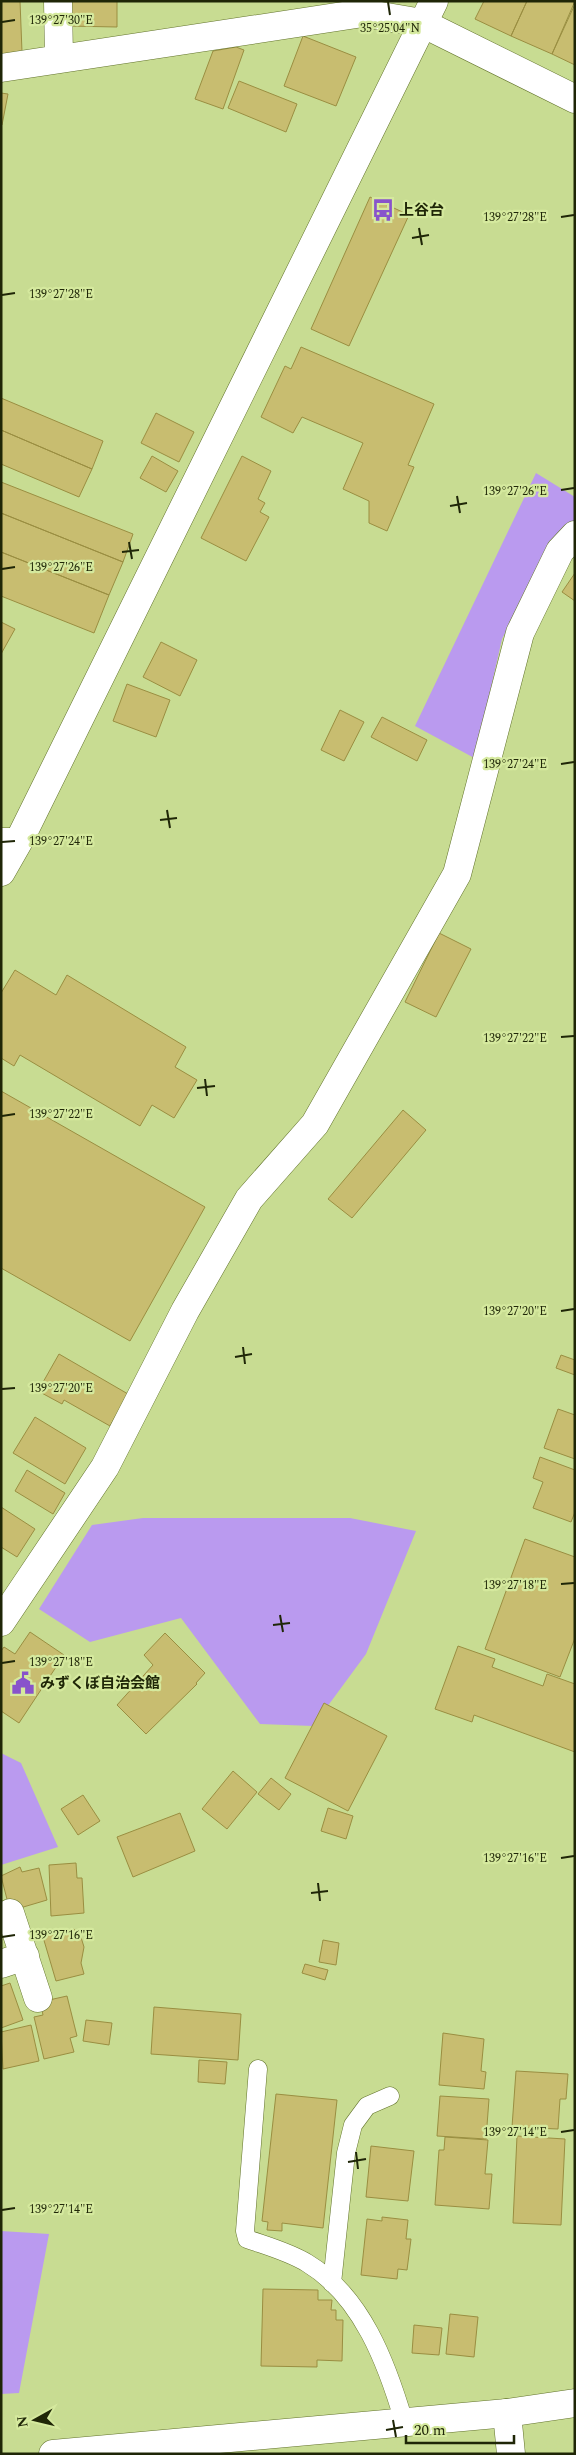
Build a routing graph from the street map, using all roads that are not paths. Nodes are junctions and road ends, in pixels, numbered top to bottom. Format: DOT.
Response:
graph roads {
  1 [pos="58,1"];
  2 [pos="428,12"];
  3 [pos="59,59"];
  4 [pos="1,68"];
  5 [pos="575,99"];
  6 [pos="575,535"];
  7 [pos="11,837"];
  8 [pos="1,872"];
  9 [pos="1,1622"];
  10 [pos="10,1913"];
  11 [pos="13,1960"];
  12 [pos="38,1998"];
  13 [pos="258,2069"];
  14 [pos="390,2096"];
  15 [pos="332,2283"];
  16 [pos="575,2403"];
  17 [pos="507,2413"];
  18 [pos="404,2422"];
  19 [pos="53,2454"];
  20 [pos="511,2454"];
  1 -- 3 [label="street"];
  2 -- 3 [label="street"];
  2 -- 5 [label="street"];
  2 -- 7 [label="street"];
  3 -- 4 [label="street"];
  6 -- 9 [label="street"];
  7 -- 8 [label="street"];
  10 -- 11 [label="street"];
  11 -- 12 [label="street"];
  13 -- 15 [label="lane"];
  14 -- 15 [label="lane"];
  15 -- 18 [label="lane"];
  16 -- 17 [label="street"];
  17 -- 18 [label="street"];
  17 -- 20 [label="street"];
  18 -- 19 [label="street"];
}
